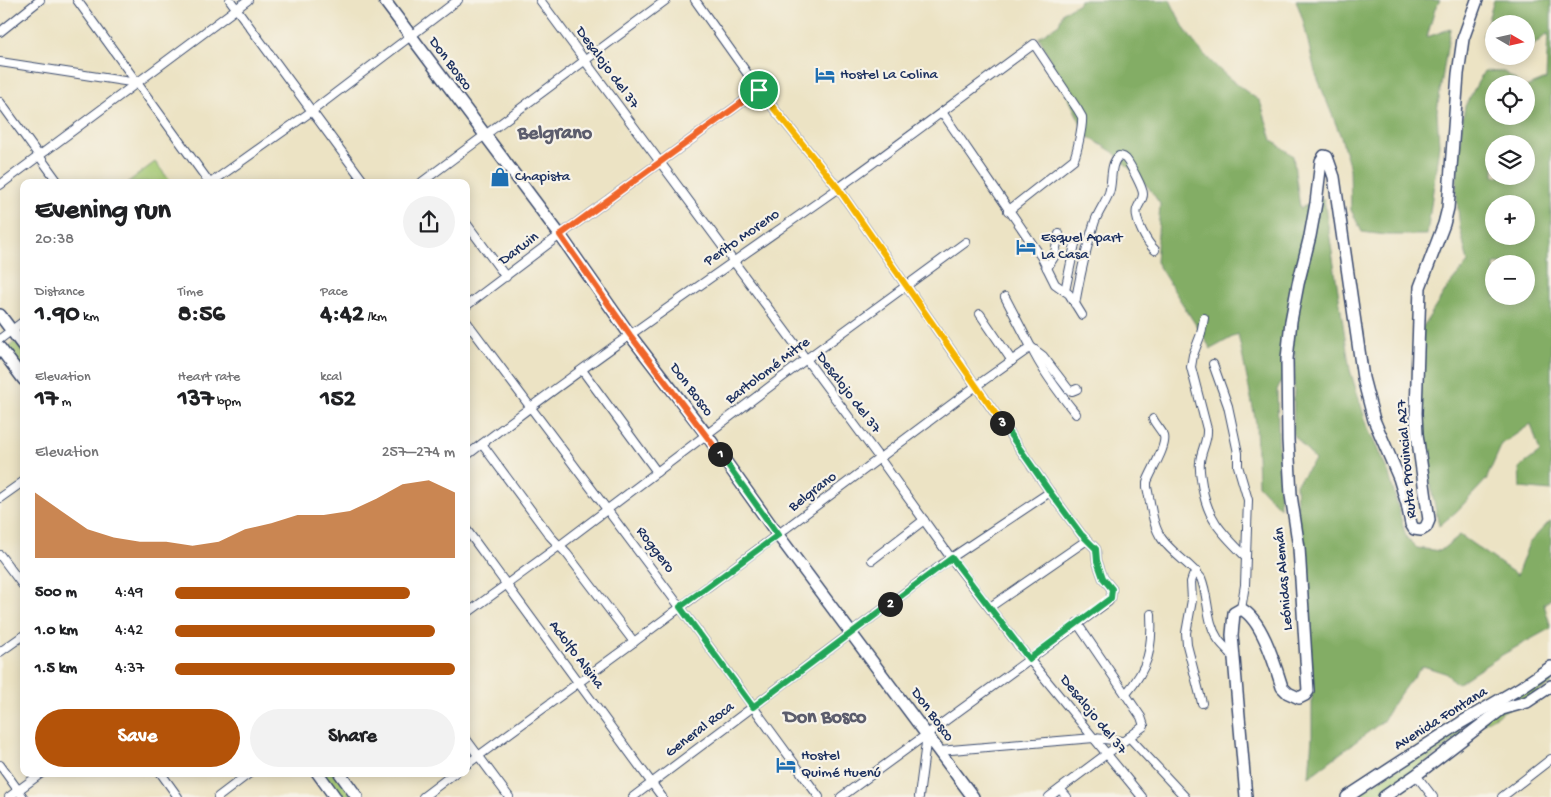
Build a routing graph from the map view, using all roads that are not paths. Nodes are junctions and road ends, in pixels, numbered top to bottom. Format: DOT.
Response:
graph roads {
  1 [pos="40,0"];
  2 [pos="77,0"];
  3 [pos="230,0"];
  4 [pos="248,0"];
  5 [pos="384,0"];
  6 [pos="458,0"];
  7 [pos="540,0"];
  8 [pos="666,0"];
  9 [pos="696,0"];
  10 [pos="1477,0"];
  11 [pos="236,8"];
  12 [pos="0,32"];
  13 [pos="410,35"];
  14 [pos="585,61"];
  15 [pos="0,62"];
  16 [pos="137,83"];
  17 [pos="759,90"];
  18 [pos="0,102"];
  19 [pos="312,111"];
  20 [pos="942,112"];
  21 [pos="486,136"];
  22 [pos="38,157"];
  23 [pos="1328,157"];
  24 [pos="660,163"];
  25 [pos="56,179"];
  26 [pos="208,179"];
  27 [pos="214,179"];
  28 [pos="362,179"];
  29 [pos="434,179"];
  30 [pos="0,185"];
  31 [pos="838,188"];
  32 [pos="1008,211"];
  33 [pos="470,228"];
  34 [pos="1059,234"];
  35 [pos="560,235"];
  36 [pos="966,242"];
  37 [pos="1075,244"];
  38 [pos="1155,250"];
  39 [pos="733,261"];
  40 [pos="1047,268"];
  41 [pos="506,277"];
  42 [pos="907,286"];
  43 [pos="1065,291"];
  44 [pos="1005,297"];
  45 [pos="470,303"];
  46 [pos="1075,304"];
  47 [pos="980,314"];
  48 [pos="0,315"];
  49 [pos="1082,315"];
  50 [pos="1204,318"];
  51 [pos="20,324"];
  52 [pos="470,326"];
  53 [pos="12,331"];
  54 [pos="630,335"];
  55 [pos="0,339"];
  56 [pos="20,342"];
  57 [pos="1031,347"];
  58 [pos="0,348"];
  59 [pos="806,360"];
  60 [pos="1012,361"];
  61 [pos="1213,364"];
  62 [pos="582,370"];
  63 [pos="20,375"];
  64 [pos="976,386"];
  65 [pos="1077,389"];
  66 [pos="530,407"];
  67 [pos="1076,414"];
  68 [pos="1153,419"];
  69 [pos="706,434"];
  70 [pos="482,444"];
  71 [pos="470,453"];
  72 [pos="880,459"];
  73 [pos="657,472"];
  74 [pos="20,484"];
  75 [pos="1050,492"];
  76 [pos="0,498"];
  77 [pos="607,510"];
  78 [pos="924,520"];
  79 [pos="470,535"];
  80 [pos="778,535"];
  81 [pos="1087,540"];
  82 [pos="559,546"];
  83 [pos="0,555"];
  84 [pos="1245,556"];
  85 [pos="952,558"];
  86 [pos="872,560"];
  87 [pos="1196,572"];
  88 [pos="20,582"];
  89 [pos="1119,584"];
  90 [pos="506,585"];
  91 [pos="1112,589"];
  92 [pos="680,607"];
  93 [pos="990,607"];
  94 [pos="1241,609"];
  95 [pos="470,611"];
  96 [pos="1151,614"];
  97 [pos="1078,624"];
  98 [pos="852,634"];
  99 [pos="20,638"];
  100 [pos="634,642"];
  101 [pos="0,652"];
  102 [pos="1234,657"];
  103 [pos="1029,659"];
  104 [pos="1551,668"];
  105 [pos="580,682"];
  106 [pos="1551,686"];
  107 [pos="1126,694"];
  108 [pos="1202,703"];
  109 [pos="753,707"];
  110 [pos="1462,722"];
  111 [pos="927,734"];
  112 [pos="1469,735"];
  113 [pos="1094,738"];
  114 [pos="1126,739"];
  115 [pos="470,745"];
  116 [pos="939,751"];
  117 [pos="1106,753"];
  118 [pos="478,756"];
  119 [pos="1551,759"];
  120 [pos="470,762"];
  121 [pos="0,765"];
  122 [pos="1416,775"];
  123 [pos="37,777"];
  124 [pos="164,777"];
  125 [pos="244,777"];
  126 [pos="321,777"];
  127 [pos="343,777"];
  128 [pos="449,777"];
  129 [pos="652,783"];
  130 [pos="1060,789"];
  131 [pos="21,794"];
  132 [pos="9,797"];
  133 [pos="178,797"];
  134 [pos="218,797"];
  135 [pos="335,797"];
  136 [pos="358,797"];
  137 [pos="423,797"];
  138 [pos="509,797"];
  139 [pos="633,797"];
  140 [pos="662,797"];
  141 [pos="819,797"];
  142 [pos="841,797"];
  143 [pos="919,797"];
  144 [pos="973,797"];
  145 [pos="1049,797"];
  146 [pos="1067,797"];
  147 [pos="1142,797"];
  148 [pos="1185,797"];
  149 [pos="1246,797"];
  150 [pos="1347,797"];
  151 [pos="1384,797"];
  152 [pos="1433,797"];
  153 [pos="1502,797"];
  1 -- 12 [label="street"];
  2 -- 16 [label="street"];
  3 -- 11 [label="street"];
  4 -- 11 [label="street"];
  5 -- 13 [label="street, Don Bosco"];
  6 -- 13 [label="street"];
  7 -- 14 [label="street, Desalojo del 37"];
  8 -- 14 [label="street"];
  9 -- 17 [label="street"];
  10 -- 23 [label="street, Ruta Provincial A27"];
  11 -- 16 [label="street"];
  11 -- 19 [label="street"];
  13 -- 19 [label="street"];
  13 -- 21 [label="street, Don Bosco"];
  14 -- 21 [label="street"];
  14 -- 24 [label="street, Desalojo del 37"];
  15 -- 16 [label="street"];
  16 -- 22 [label="street"];
  16 -- 26 [label="street"];
  17 -- 24 [label="street, Darwin"];
  17 -- 31 [label="street"];
  18 -- 22 [label="street"];
  19 -- 27 [label="street"];
  19 -- 28 [label="street"];
  20 -- 31 [label="street, Perito Moreno"];
  20 -- 32 [label="street"];
  20 -- 32 [label="street, Perito Moreno"];
  21 -- 29 [label="street"];
  21 -- 35 [label="street, Don Bosco"];
  22 -- 25 [label="street"];
  22 -- 30 [label="street"];
  23 -- 94 [label="street, Leónidas Alemán"];
  24 -- 35 [label="street, Darwin"];
  24 -- 39 [label="street, Desalojo del 37"];
  31 -- 39 [label="street, Perito Moreno"];
  31 -- 42 [label="street"];
  32 -- 40 [label="street"];
  33 -- 41 [label="street"];
  34 -- 40 [label="street"];
  35 -- 41 [label="street, Darwin"];
  35 -- 54 [label="street, Don Bosco"];
  36 -- 42 [label="street, Bartolomé Mitre"];
  37 -- 43 [label="street"];
  38 -- 46 [label="street"];
  39 -- 54 [label="street, Perito Moreno"];
  39 -- 59 [label="street, Desalojo del 37"];
  40 -- 43 [label="street"];
  41 -- 45 [label="street, Darwin"];
  42 -- 59 [label="street, Bartolomé Mitre"];
  42 -- 64 [label="street"];
  43 -- 46 [label="street"];
  44 -- 57 [label="street"];
  46 -- 49 [label="street"];
  47 -- 60 [label="street"];
  48 -- 53 [label="street"];
  50 -- 84 [label="street"];
  51 -- 53 [label="street"];
  52 -- 66 [label="street, Roggero"];
  53 -- 55 [label="street"];
  53 -- 56 [label="street"];
  54 -- 62 [label="street, Perito Moreno"];
  54 -- 69 [label="street, Don Bosco"];
  57 -- 60 [label="street, Belgrano"];
  57 -- 65 [label="street"];
  57 -- 67 [label="street"];
  58 -- 63 [label="street"];
  59 -- 69 [label="street, Bartolomé Mitre"];
  59 -- 72 [label="street, Desalojo del 37"];
  60 -- 64 [label="street, Belgrano"];
  61 -- 84 [label="street"];
  62 -- 66 [label="street, Perito Moreno"];
  62 -- 73 [label="street"];
  64 -- 72 [label="street, Belgrano"];
  64 -- 75 [label="street"];
  66 -- 70 [label="street, Perito Moreno"];
  66 -- 77 [label="street, Roggero"];
  68 -- 87 [label="street"];
  69 -- 73 [label="street, Bartolomé Mitre"];
  69 -- 80 [label="street, Don Bosco"];
  70 -- 71 [label="street, Perito Moreno"];
  70 -- 82 [label="street"];
  72 -- 78 [label="street, Desalojo del 37"];
  72 -- 80 [label="street, Belgrano"];
  73 -- 77 [label="street, Bartolomé Mitre"];
  74 -- 76 [label="street"];
  75 -- 81 [label="street"];
  75 -- 85 [label="street, General Roca"];
  77 -- 82 [label="street, Bartolomé Mitre"];
  77 -- 92 [label="street, Roggero"];
  78 -- 85 [label="street, Desalojo del 37"];
  78 -- 86 [label="street"];
  79 -- 90 [label="street, Adolfo Alsina"];
  80 -- 92 [label="street, Belgrano"];
  80 -- 98 [label="street, Don Bosco"];
  81 -- 91 [label="street"];
  81 -- 93 [label="street"];
  82 -- 90 [label="street, Bartolomé Mitre"];
  82 -- 100 [label="street"];
  83 -- 88 [label="street"];
  84 -- 94 [label="street"];
  85 -- 93 [label="street, Desalojo del 37"];
  85 -- 98 [label="street, General Roca"];
  87 -- 102 [label="street"];
  87 -- 108 [label="street"];
  89 -- 91 [label="street"];
  90 -- 95 [label="street, Bartolomé Mitre"];
  90 -- 105 [label="street, Adolfo Alsina"];
  91 -- 97 [label="street"];
  92 -- 100 [label="street, Belgrano"];
  92 -- 109 [label="street, Roggero"];
  93 -- 103 [label="street, Desalojo del 37"];
  94 -- 102 [label="street"];
  96 -- 107 [label="street"];
  97 -- 103 [label="street"];
  97 -- 107 [label="street"];
  98 -- 109 [label="street, General Roca"];
  98 -- 111 [label="street, Don Bosco"];
  99 -- 101 [label="street"];
  100 -- 105 [label="street, Belgrano"];
  102 -- 149 [label="street"];
  103 -- 111 [label="street"];
  103 -- 113 [label="street, Desalojo del 37"];
  104 -- 110 [label="street, Avenida Fontana"];
  105 -- 118 [label="street, Belgrano"];
  105 -- 129 [label="street, Adolfo Alsina"];
  106 -- 112 [label="street, Avenida Fontana"];
  107 -- 114 [label="street"];
  109 -- 129 [label="street, General Roca"];
  109 -- 141 [label="street, Roggero"];
  110 -- 112 [label="street"];
  110 -- 150 [label="street, Avenida Fontana"];
  111 -- 116 [label="street, Don Bosco"];
  111 -- 142 [label="street"];
  111 -- 143 [label="street"];
  112 -- 122 [label="street, Avenida Fontana"];
  113 -- 114 [label="street"];
  113 -- 116 [label="street"];
  113 -- 117 [label="street, Desalojo del 37"];
  114 -- 117 [label="street"];
  114 -- 148 [label="street"];
  115 -- 118 [label="street"];
  116 -- 144 [label="street, Don Bosco"];
  117 -- 130 [label="street"];
  117 -- 147 [label="street, Desalojo del 37"];
  118 -- 120 [label="street, Belgrano"];
  118 -- 138 [label="street"];
  119 -- 153 [label="street"];
  121 -- 131 [label="street"];
  122 -- 151 [label="street, Avenida Fontana"];
  122 -- 152 [label="street"];
  123 -- 131 [label="street"];
  124 -- 133 [label="street"];
  125 -- 134 [label="street"];
  126 -- 135 [label="street"];
  127 -- 136 [label="street"];
  128 -- 137 [label="street"];
  129 -- 139 [label="street, General Roca"];
  129 -- 140 [label="street, Adolfo Alsina"];
  130 -- 145 [label="street"];
  130 -- 146 [label="street"];
  131 -- 132 [label="street"];
}
